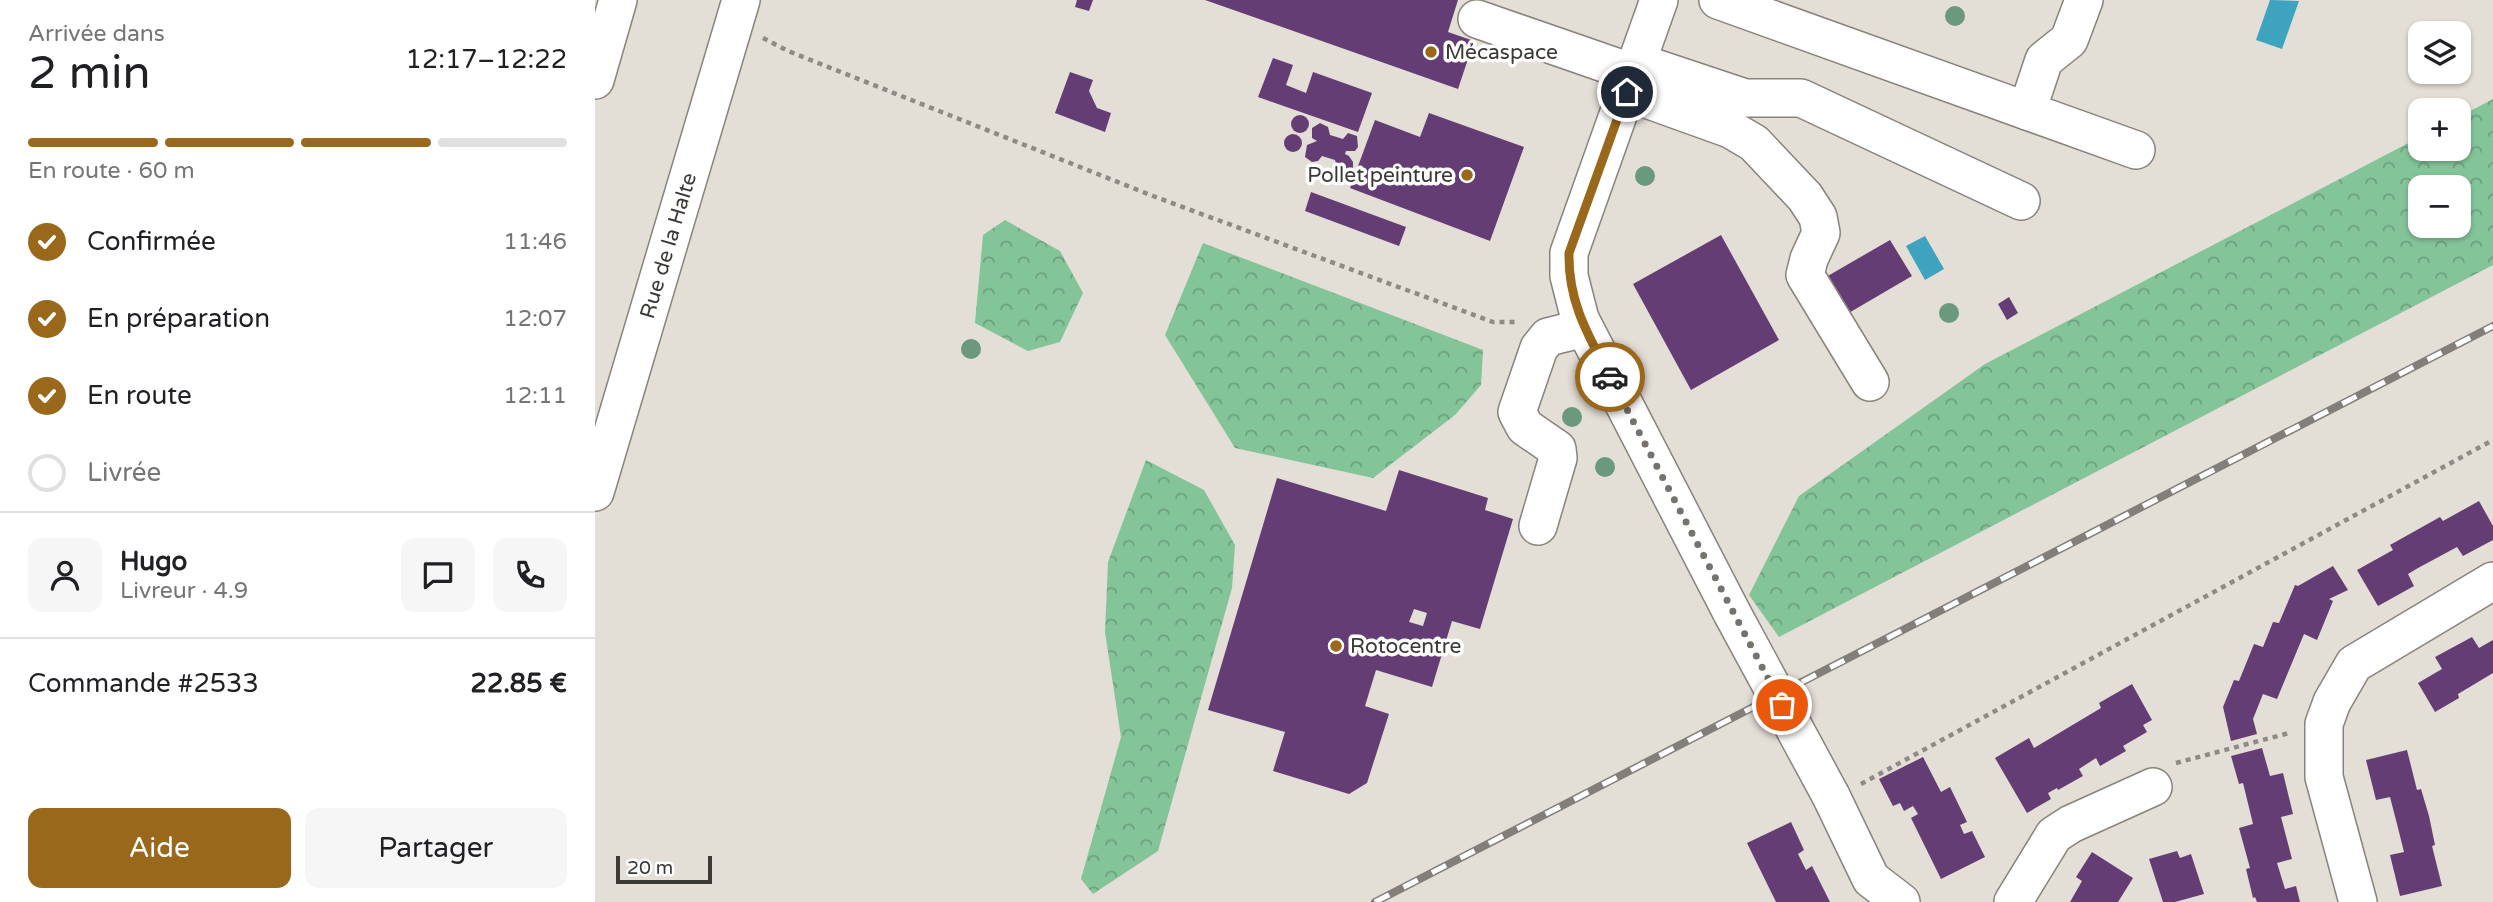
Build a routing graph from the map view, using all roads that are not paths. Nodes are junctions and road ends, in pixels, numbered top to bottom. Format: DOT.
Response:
graph roads {
  1 [pos="618,0"];
  2 [pos="1659,0"];
  3 [pos="1719,0"];
  4 [pos="2084,0"];
  5 [pos="737,12"];
  6 [pos="1477,19"];
  7 [pos="596,71"];
  8 [pos="1632,76"];
  9 [pos="2027,111"];
  10 [pos="2136,150"];
  11 [pos="2021,201"];
  12 [pos="1584,328"];
  13 [pos="1870,382"];
  14 [pos="595,492"];
  15 [pos="1538,526"];
  16 [pos="2493,581"];
  17 [pos="2153,787"];
  18 [pos="1893,900"];
  19 [pos="2013,902"];
  20 [pos="2358,902"];
  1 -- 7 [label="street"];
  2 -- 8 [label="street"];
  3 -- 9 [label="street"];
  4 -- 9 [label="street"];
  5 -- 14 [label="street, Rue de la Halte"];
  6 -- 8 [label="street"];
  8 -- 11 [label="street"];
  8 -- 12 [label="street"];
  8 -- 13 [label="street"];
  9 -- 10 [label="street"];
  12 -- 15 [label="street"];
  12 -- 18 [label="street, bridge"];
  16 -- 20 [label="street"];
  17 -- 19 [label="street"];
}
